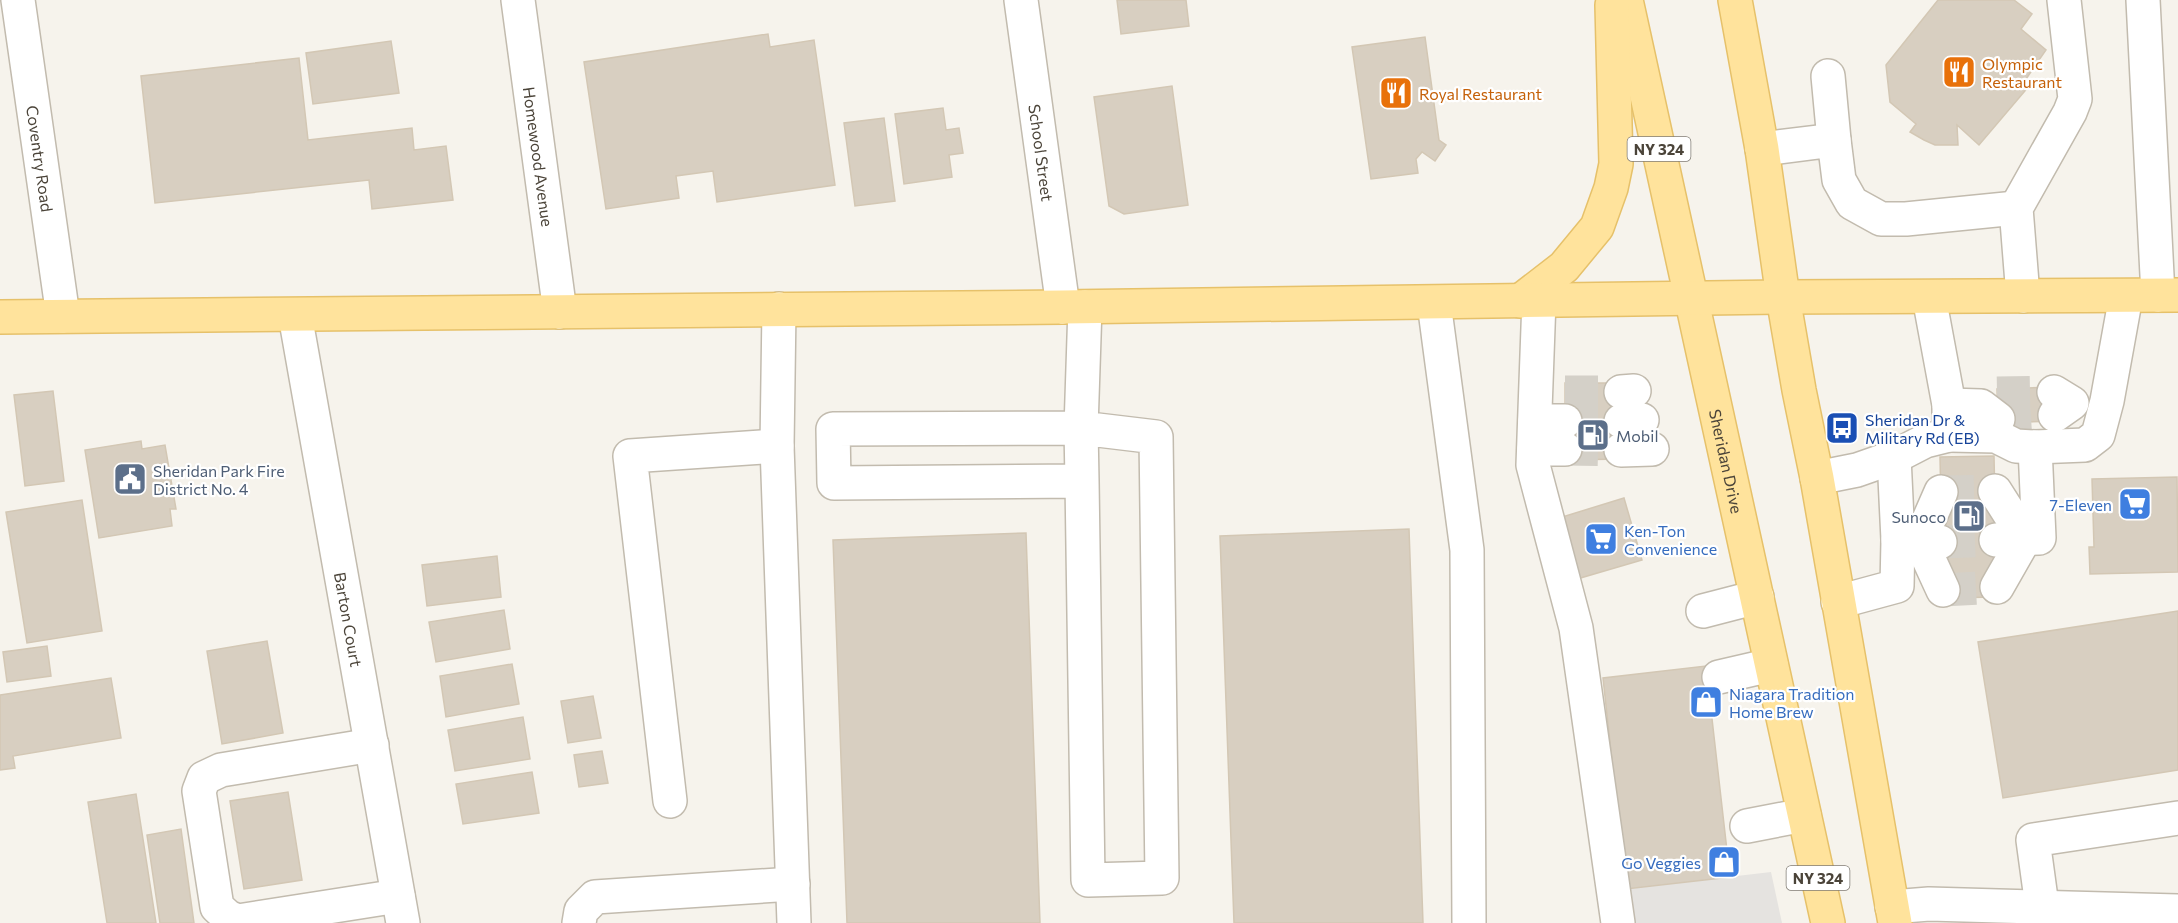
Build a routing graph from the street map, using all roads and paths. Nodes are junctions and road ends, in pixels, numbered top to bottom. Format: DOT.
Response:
graph roads {
  1 [pos="18,0"];
  2 [pos="518,0"];
  3 [pos="1021,0"];
  4 [pos="1612,0"];
  5 [pos="1626,0"];
  6 [pos="1735,0"];
  7 [pos="2064,0"];
  8 [pos="2143,0"];
  9 [pos="1828,76"];
  10 [pos="1834,140"];
  11 [pos="1762,149"];
  12 [pos="2166,192"];
  13 [pos="2016,208"];
  14 [pos="2168,295"];
  15 [pos="2023,296"];
  16 [pos="2126,296"];
  17 [pos="1783,297"];
  18 [pos="1929,297"];
  19 [pos="1693,298"];
  20 [pos="1530,301"];
  21 [pos="1434,303"];
  22 [pos="1074,307"];
  23 [pos="779,309"];
  24 [pos="560,312"];
  25 [pos="295,315"];
  26 [pos="63,316"];
  27 [pos="0,317"];
  28 [pos="2107,401"];
  29 [pos="2060,403"];
  30 [pos="1992,406"];
  31 [pos="1949,420"];
  32 [pos="1550,425"];
  33 [pos="1081,428"];
  34 [pos="777,446"];
  35 [pos="2036,447"];
  36 [pos="1894,457"];
  37 [pos="1817,478"];
  38 [pos="1082,481"];
  39 [pos="1995,491"];
  40 [pos="1563,492"];
  41 [pos="1941,492"];
  42 [pos="2010,539"];
  43 [pos="1920,541"];
  44 [pos="1997,587"];
  45 [pos="1943,590"];
  46 [pos="1757,597"];
  47 [pos="1838,602"];
  48 [pos="1703,611"];
  49 [pos="1771,665"];
  50 [pos="1719,677"];
  51 [pos="372,745"];
  52 [pos="670,801"];
  53 [pos="1804,815"];
  54 [pos="2178,818"];
  55 [pos="1746,826"];
  56 [pos="793,884"];
  57 [pos="2042,906"];
  58 [pos="400,909"];
  59 [pos="2178,911"];
  60 [pos="1894,915"];
  61 [pos="579,923"];
  62 [pos="794,923"];
  63 [pos="1469,923"];
  64 [pos="1618,923"];
  65 [pos="1828,923"];
  1 -- 26 [label="street, Coventry Road"];
  2 -- 24 [label="street, Homewood Avenue"];
  3 -- 22 [label="street, School Street"];
  4 -- 20 [label="main road"];
  5 -- 19 [label="main road, Sheridan Drive / NY 324"];
  6 -- 11 [label="main road"];
  7 -- 13 [label="street"];
  8 -- 12 [label="street"];
  9 -- 10 [label="street"];
  10 -- 11 [label="street"];
  10 -- 13 [label="street"];
  11 -- 17 [label="main road"];
  12 -- 14 [label="street"];
  13 -- 15 [label="street"];
  14 -- 16 [label="main road"];
  15 -- 16 [label="main road"];
  15 -- 18 [label="main road"];
  16 -- 28 [label="street"];
  17 -- 18 [label="main road"];
  17 -- 19 [label="main road"];
  17 -- 37 [label="main road"];
  18 -- 31 [label="street"];
  19 -- 20 [label="main road"];
  19 -- 46 [label="main road, Sheridan Drive / NY 324"];
  20 -- 21 [label="main road"];
  20 -- 32 [label="street"];
  21 -- 22 [label="main road"];
  21 -- 63 [label="street"];
  22 -- 23 [label="main road"];
  22 -- 33 [label="street, School Street"];
  23 -- 24 [label="main road"];
  23 -- 34 [label="street"];
  24 -- 25 [label="main road"];
  25 -- 26 [label="main road"];
  25 -- 51 [label="street, Barton Court"];
  26 -- 27 [label="main road"];
  28 -- 29 [label="street"];
  28 -- 35 [label="street"];
  30 -- 31 [label="street"];
  31 -- 35 [label="street"];
  31 -- 36 [label="street"];
  32 -- 40 [label="street"];
  32 -- 64 [label="street"];
  33 -- 38 [label="street, School Street"];
  33 -- 38 [label="street"];
  33 -- 38 [label="street, School Street"];
  34 -- 52 [label="street"];
  34 -- 56 [label="street"];
  35 -- 42 [label="street"];
  36 -- 37 [label="street"];
  36 -- 43 [label="street"];
  37 -- 47 [label="main road"];
  39 -- 42 [label="street"];
  41 -- 43 [label="street"];
  42 -- 44 [label="street"];
  43 -- 45 [label="street"];
  43 -- 47 [label="street"];
  46 -- 48 [label="street"];
  46 -- 49 [label="main road, Sheridan Drive / NY 324"];
  47 -- 60 [label="main road"];
  49 -- 50 [label="street"];
  49 -- 53 [label="main road, Sheridan Drive / NY 324"];
  51 -- 58 [label="street, Barton Court"];
  51 -- 58 [label="street"];
  53 -- 55 [label="street"];
  53 -- 65 [label="main road, Sheridan Drive / NY 324"];
  54 -- 57 [label="street"];
  56 -- 61 [label="street"];
  56 -- 62 [label="street"];
  57 -- 59 [label="street"];
  57 -- 60 [label="street"];
}
